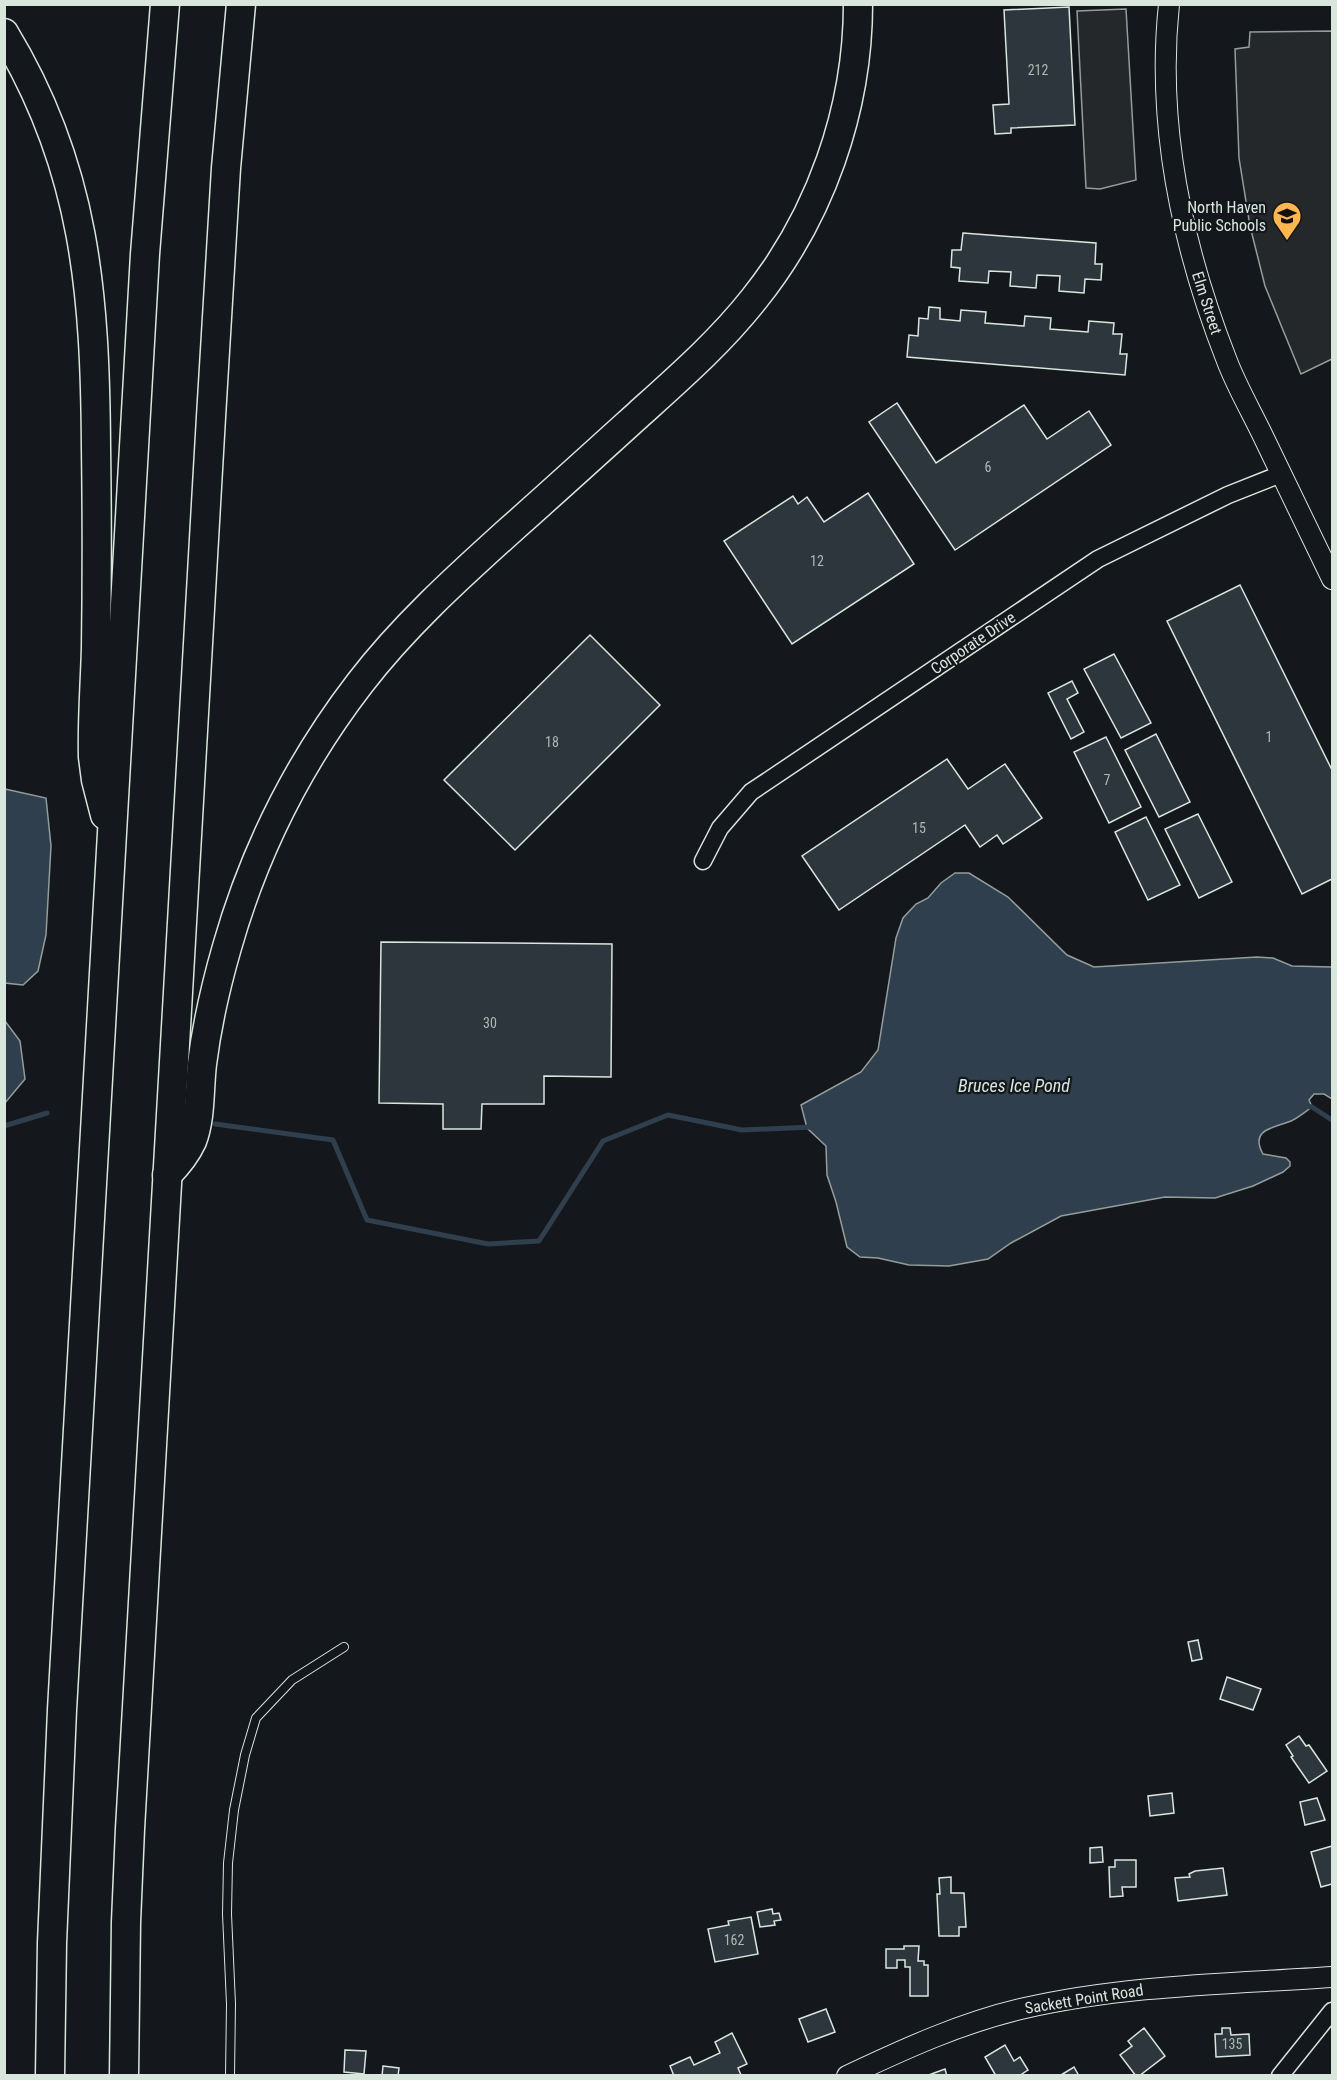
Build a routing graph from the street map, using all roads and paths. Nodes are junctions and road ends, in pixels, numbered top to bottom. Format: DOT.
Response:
graph roads {
  1 [pos="165,4"];
  2 [pos="240,4"];
  3 [pos="858,4"];
  4 [pos="1169,4"];
  5 [pos="4,33"];
  6 [pos="1281,474"];
  7 [pos="1332,579"];
  8 [pos="112,836"];
  9 [pos="703,861"];
  10 [pos="167,1175"];
  11 [pos="344,1647"];
  12 [pos="1332,1977"];
  13 [pos="1332,2011"];
  14 [pos="50,2076"];
  15 [pos="124,2076"];
  16 [pos="230,2076"];
  17 [pos="847,2076"];
  18 [pos="1280,2076"];
  1 -- 8 [label="highway"];
  2 -- 10 [label="highway"];
  3 -- 10 [label="highway"];
  4 -- 6 [label="street, Elm Street"];
  5 -- 8 [label="highway"];
  6 -- 7 [label="street, Elm Street"];
  6 -- 9 [label="street, Corporate Drive"];
  8 -- 14 [label="highway"];
  10 -- 15 [label="highway"];
  11 -- 16 [label="lane"];
  12 -- 17 [label="street, Sackett Point Road"];
  13 -- 18 [label="street"];
}
